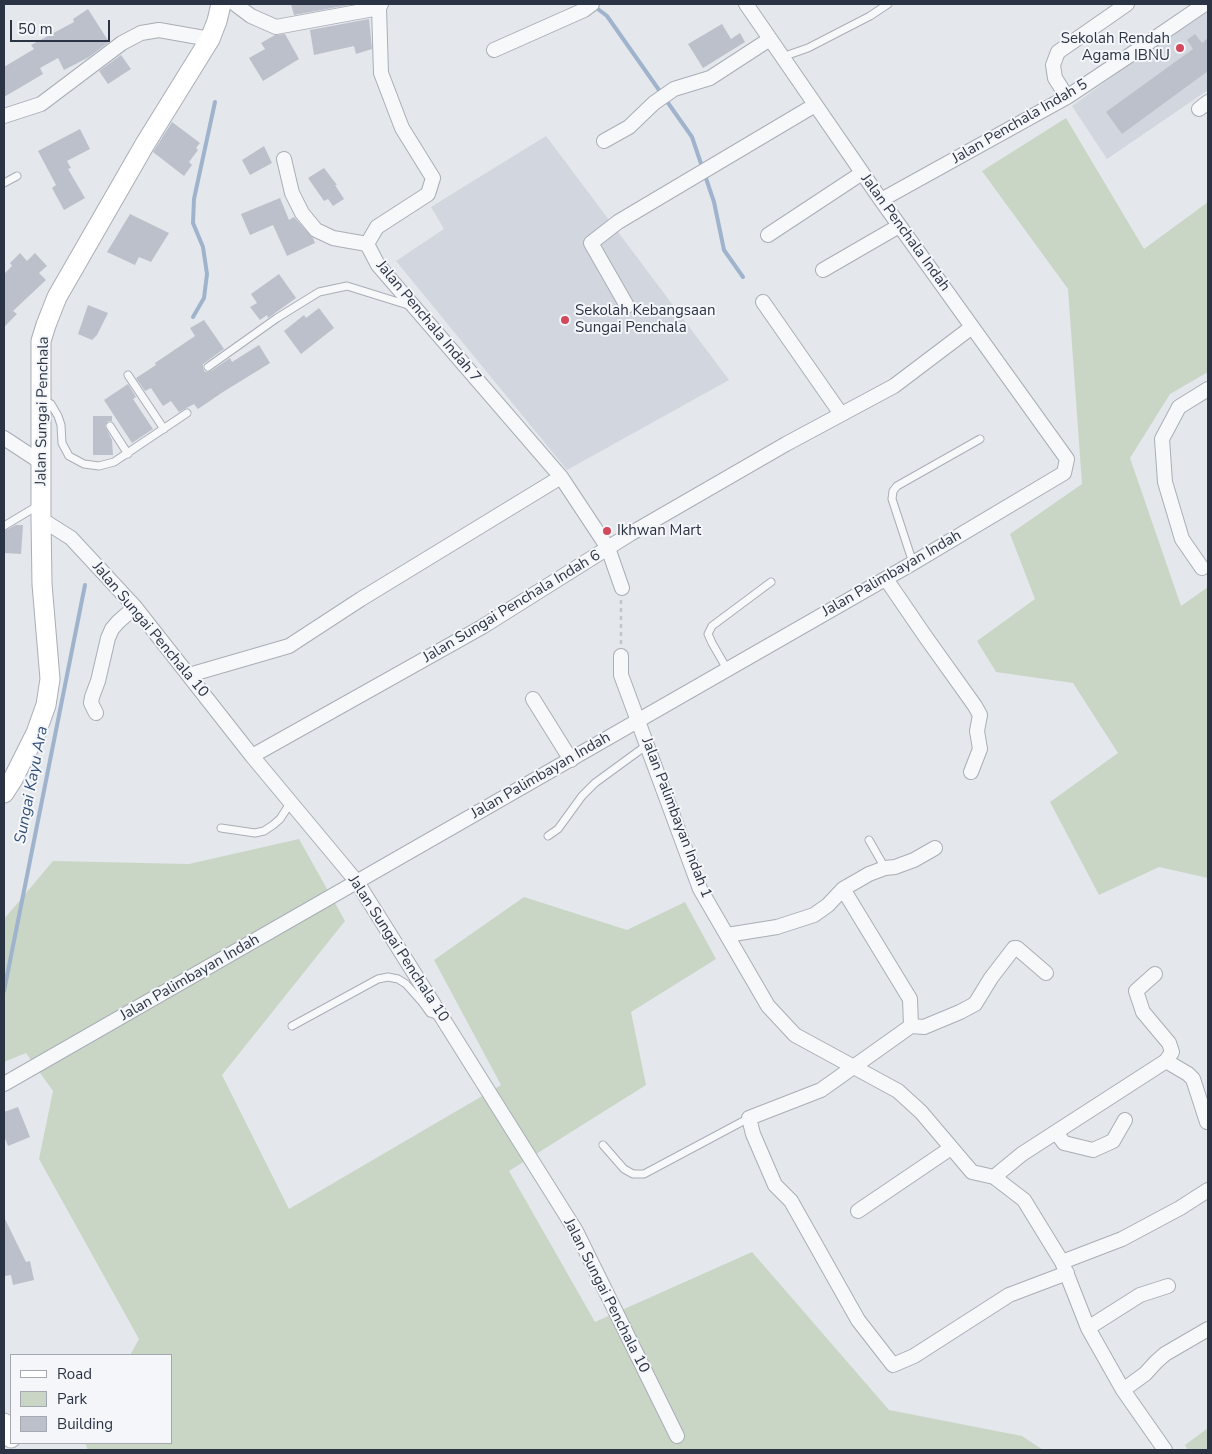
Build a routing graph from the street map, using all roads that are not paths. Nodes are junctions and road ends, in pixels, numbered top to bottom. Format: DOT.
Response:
graph roads {
  1 [pos="222,4"];
  2 [pos="235,4"];
  3 [pos="746,4"];
  4 [pos="888,4"];
  5 [pos="1127,4"];
  6 [pos="1205,4"];
  7 [pos="380,6"];
  8 [pos="588,7"];
  9 [pos="210,39"];
  10 [pos="770,39"];
  11 [pos="494,50"];
  12 [pos="782,57"];
  13 [pos="1067,97"];
  14 [pos="815,105"];
  15 [pos="4,116"];
  16 [pos="604,141"];
  17 [pos="284,159"];
  18 [pos="862,173"];
  19 [pos="17,176"];
  20 [pos="4,183"];
  21 [pos="880,200"];
  22 [pos="899,226"];
  23 [pos="768,235"];
  24 [pos="367,244"];
  25 [pos="823,270"];
  26 [pos="763,302"];
  27 [pos="414,306"];
  28 [pos="627,306"];
  29 [pos="972,327"];
  30 [pos="208,367"];
  31 [pos="128,375"];
  32 [pos="1208,390"];
  33 [pos="41,400"];
  34 [pos="187,413"];
  35 [pos="840,414"];
  36 [pos="110,426"];
  37 [pos="164,429"];
  38 [pos="4,438"];
  39 [pos="980,439"];
  40 [pos="128,454"];
  41 [pos="1068,459"];
  42 [pos="42,463"];
  43 [pos="561,477"];
  44 [pos="41,511"];
  45 [pos="4,526"];
  46 [pos="608,548"];
  47 [pos="913,563"];
  48 [pos="1202,568"];
  49 [pos="886,578"];
  50 [pos="770,582"];
  51 [pos="622,588"];
  52 [pos="135,607"];
  53 [pos="621,656"];
  54 [pos="727,669"];
  55 [pos="189,675"];
  56 [pos="533,699"];
  57 [pos="96,713"];
  58 [pos="638,720"];
  59 [pos="647,745"];
  60 [pos="252,756"];
  61 [pos="571,760"];
  62 [pos="971,772"];
  63 [pos="7,784"];
  64 [pos="290,802"];
  65 [pos="221,828"];
  66 [pos="548,836"];
  67 [pos="868,840"];
  68 [pos="935,848"];
  69 [pos="890,868"];
  70 [pos="357,882"];
  71 [pos="844,888"];
  72 [pos="727,935"];
  73 [pos="1046,973"];
  74 [pos="1155,974"];
  75 [pos="442,1016"];
  76 [pos="292,1026"];
  77 [pos="911,1026"];
  78 [pos="1166,1061"];
  79 [pos="854,1067"];
  80 [pos="4,1084"];
  81 [pos="749,1118"];
  82 [pos="1125,1120"];
  83 [pos="1206,1122"];
  84 [pos="1056,1132"];
  85 [pos="603,1145"];
  86 [pos="951,1148"];
  87 [pos="994,1177"];
  88 [pos="1208,1190"];
  89 [pos="858,1210"];
  90 [pos="1064,1267"];
  91 [pos="1168,1286"];
  92 [pos="1088,1328"];
  93 [pos="1208,1329"];
  94 [pos="1123,1390"];
  95 [pos="4,1423"];
  96 [pos="10,1436"];
  97 [pos="677,1436"];
  98 [pos="1165,1450"];
  1 -- 9 [label="street, Jalan Sungai Penchala"];
  2 -- 7 [label="street"];
  3 -- 10 [label="street, Jalan Penchala Indah"];
  4 -- 12 [label="lane"];
  5 -- 13 [label="street"];
  6 -- 13 [label="street, Jalan Penchala Indah 5"];
  7 -- 24 [label="street"];
  8 -- 11 [label="street"];
  9 -- 15 [label="street"];
  9 -- 33 [label="street, Jalan Sungai Penchala"];
  10 -- 12 [label="street, Jalan Penchala Indah"];
  10 -- 16 [label="street"];
  12 -- 14 [label="street, Jalan Penchala Indah"];
  13 -- 21 [label="street, Jalan Penchala Indah 5"];
  14 -- 18 [label="street, Jalan Penchala Indah"];
  14 -- 28 [label="street"];
  17 -- 24 [label="street"];
  18 -- 21 [label="street, Jalan Penchala Indah"];
  18 -- 23 [label="street"];
  19 -- 20 [label="lane"];
  21 -- 22 [label="street, Jalan Penchala Indah"];
  22 -- 25 [label="street"];
  22 -- 29 [label="street, Jalan Penchala Indah"];
  24 -- 27 [label="street, Jalan Penchala Indah 7"];
  26 -- 35 [label="street"];
  27 -- 30 [label="lane"];
  27 -- 43 [label="street, Jalan Penchala Indah 7"];
  29 -- 35 [label="street, Jalan Sungai Penchala Indah 6"];
  29 -- 41 [label="street, Jalan Penchala Indah"];
  31 -- 37 [label="lane"];
  32 -- 48 [label="street"];
  33 -- 40 [label="lane"];
  33 -- 42 [label="street, Jalan Sungai Penchala"];
  34 -- 37 [label="lane"];
  35 -- 46 [label="street, Jalan Sungai Penchala Indah 6"];
  36 -- 40 [label="lane"];
  37 -- 40 [label="lane"];
  38 -- 42 [label="street"];
  39 -- 47 [label="lane"];
  41 -- 47 [label="street, Jalan Palimbayan Indah"];
  42 -- 44 [label="street, Jalan Sungai Penchala"];
  43 -- 46 [label="street, Jalan Penchala Indah 7"];
  43 -- 55 [label="street"];
  44 -- 45 [label="lane"];
  44 -- 52 [label="street, Jalan Sungai Penchala 10"];
  44 -- 63 [label="street, Jalan Sungai Penchala"];
  46 -- 51 [label="street, Jalan Penchala Indah 7"];
  46 -- 60 [label="street, Jalan Sungai Penchala Indah 6"];
  47 -- 49 [label="street, Jalan Palimbayan Indah"];
  49 -- 54 [label="street, Jalan Palimbayan Indah"];
  49 -- 62 [label="street"];
  50 -- 54 [label="lane"];
  52 -- 55 [label="street, Jalan Sungai Penchala 10"];
  52 -- 57 [label="street"];
  53 -- 58 [label="street"];
  54 -- 58 [label="street, Jalan Palimbayan Indah"];
  55 -- 60 [label="street, Jalan Sungai Penchala 10"];
  56 -- 61 [label="street"];
  58 -- 59 [label="street, Jalan Palimbayan Indah 1"];
  58 -- 61 [label="street, Jalan Palimbayan Indah"];
  59 -- 66 [label="lane"];
  59 -- 72 [label="street, Jalan Palimbayan Indah 1"];
  60 -- 64 [label="street, Jalan Sungai Penchala 10"];
  61 -- 70 [label="street, Jalan Palimbayan Indah"];
  64 -- 65 [label="lane"];
  64 -- 70 [label="street, Jalan Sungai Penchala 10"];
  67 -- 69 [label="lane"];
  68 -- 69 [label="street"];
  69 -- 71 [label="street"];
  70 -- 75 [label="street, Jalan Sungai Penchala 10"];
  70 -- 80 [label="street, Jalan Palimbayan Indah"];
  71 -- 72 [label="street"];
  71 -- 77 [label="street"];
  72 -- 79 [label="street, Jalan Palimbayan Indah 1"];
  73 -- 77 [label="street"];
  74 -- 78 [label="street"];
  75 -- 76 [label="lane"];
  75 -- 97 [label="street, Jalan Sungai Penchala 10"];
  77 -- 79 [label="street"];
  78 -- 83 [label="street"];
  78 -- 84 [label="street"];
  79 -- 81 [label="street"];
  79 -- 86 [label="street, Jalan Palimbayan Indah 1"];
  81 -- 85 [label="lane"];
  81 -- 90 [label="street"];
  82 -- 84 [label="street"];
  84 -- 87 [label="street"];
  86 -- 87 [label="street, Jalan Palimbayan Indah 1"];
  86 -- 89 [label="street"];
  87 -- 90 [label="street, Jalan Palimbayan Indah 1"];
  88 -- 90 [label="street"];
  90 -- 92 [label="street, Jalan Palimbayan Indah 1"];
  91 -- 92 [label="street"];
  92 -- 94 [label="street, Jalan Palimbayan Indah 1"];
  93 -- 94 [label="street"];
  94 -- 98 [label="street, Jalan Palimbayan Indah 1"];
  95 -- 96 [label="street"];
}
